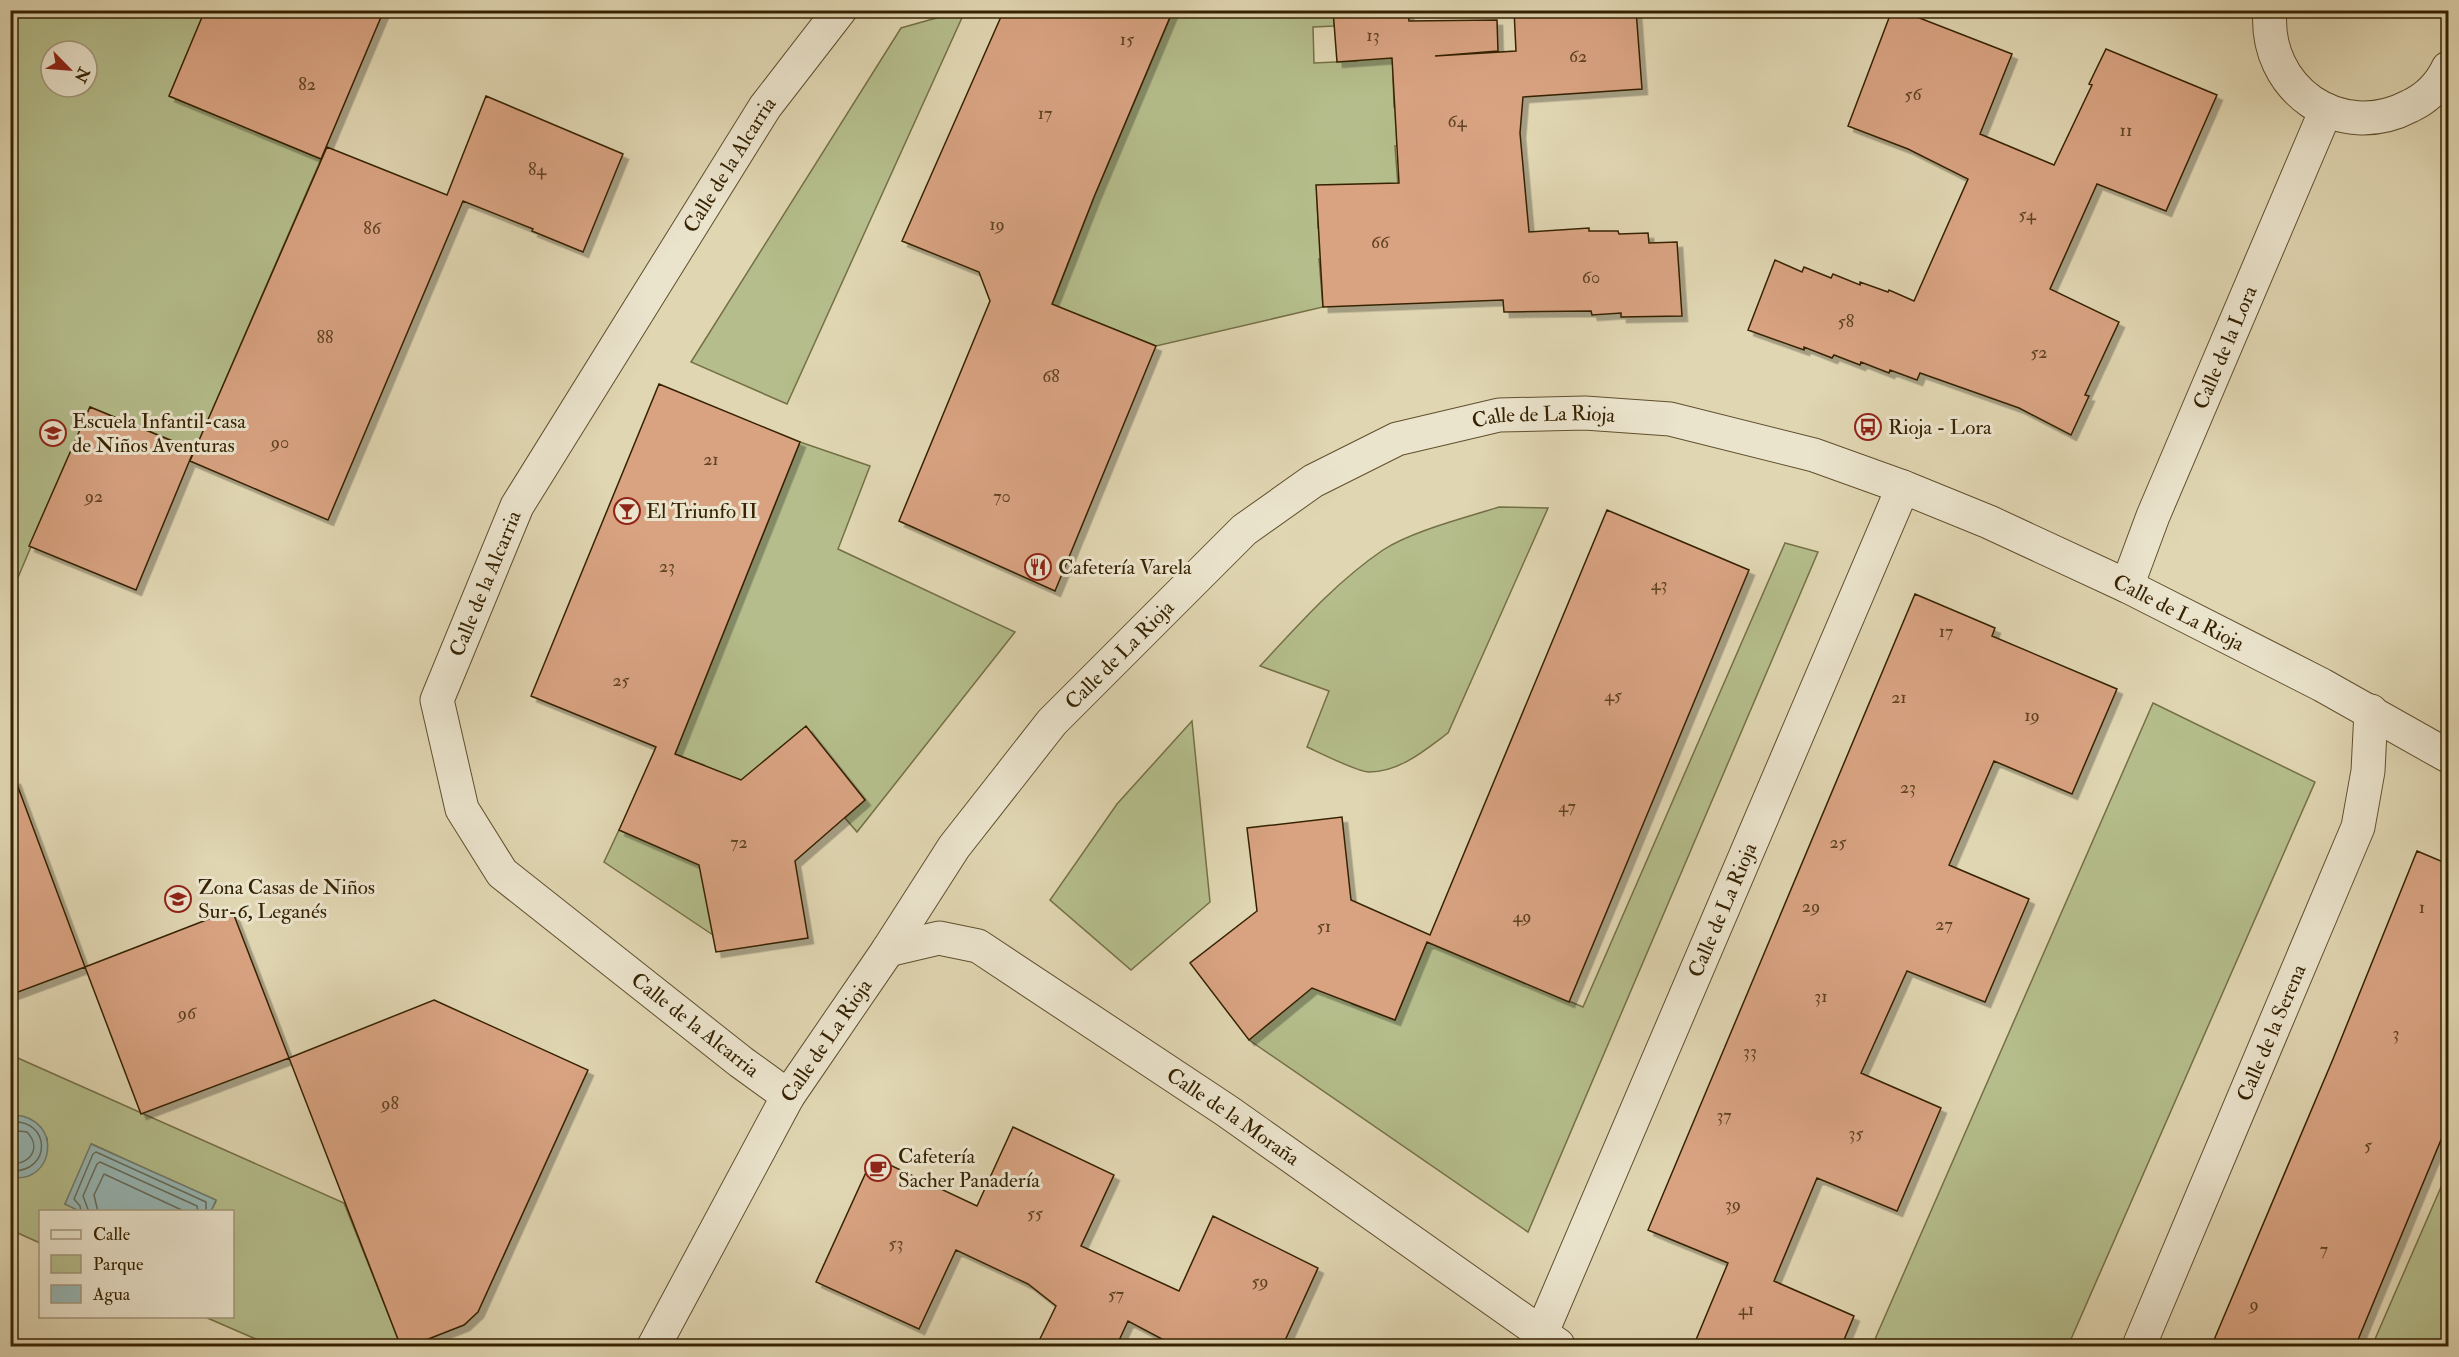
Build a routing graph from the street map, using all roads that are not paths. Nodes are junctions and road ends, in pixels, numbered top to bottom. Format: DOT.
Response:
graph roads {
  1 [pos="840,10"];
  2 [pos="2270,10"];
  3 [pos="2448,68"];
  4 [pos="2326,110"];
  5 [pos="1903,487"];
  6 [pos="2127,586"];
  7 [pos="2371,711"];
  8 [pos="2448,756"];
  9 [pos="888,950"];
  10 [pos="788,1096"];
  11 [pos="1551,1340"];
  12 [pos="654,1347"];
  13 [pos="2139,1347"];
  1 -- 10 [label="street, Calle de la Alcarria"];
  2 -- 4 [label="street"];
  3 -- 4 [label="street"];
  4 -- 6 [label="street, Calle de la Lora"];
  5 -- 6 [label="street, Calle de La Rioja"];
  5 -- 9 [label="street, Calle de La Rioja"];
  5 -- 11 [label="street, Calle de La Rioja"];
  6 -- 7 [label="street, Calle de La Rioja"];
  7 -- 8 [label="street, Calle de La Rioja"];
  7 -- 13 [label="street, Calle de la Serena"];
  9 -- 10 [label="street, Calle de La Rioja"];
  9 -- 11 [label="street, Calle de la Moraña"];
  10 -- 12 [label="street, Calle de La Rioja"];
}
